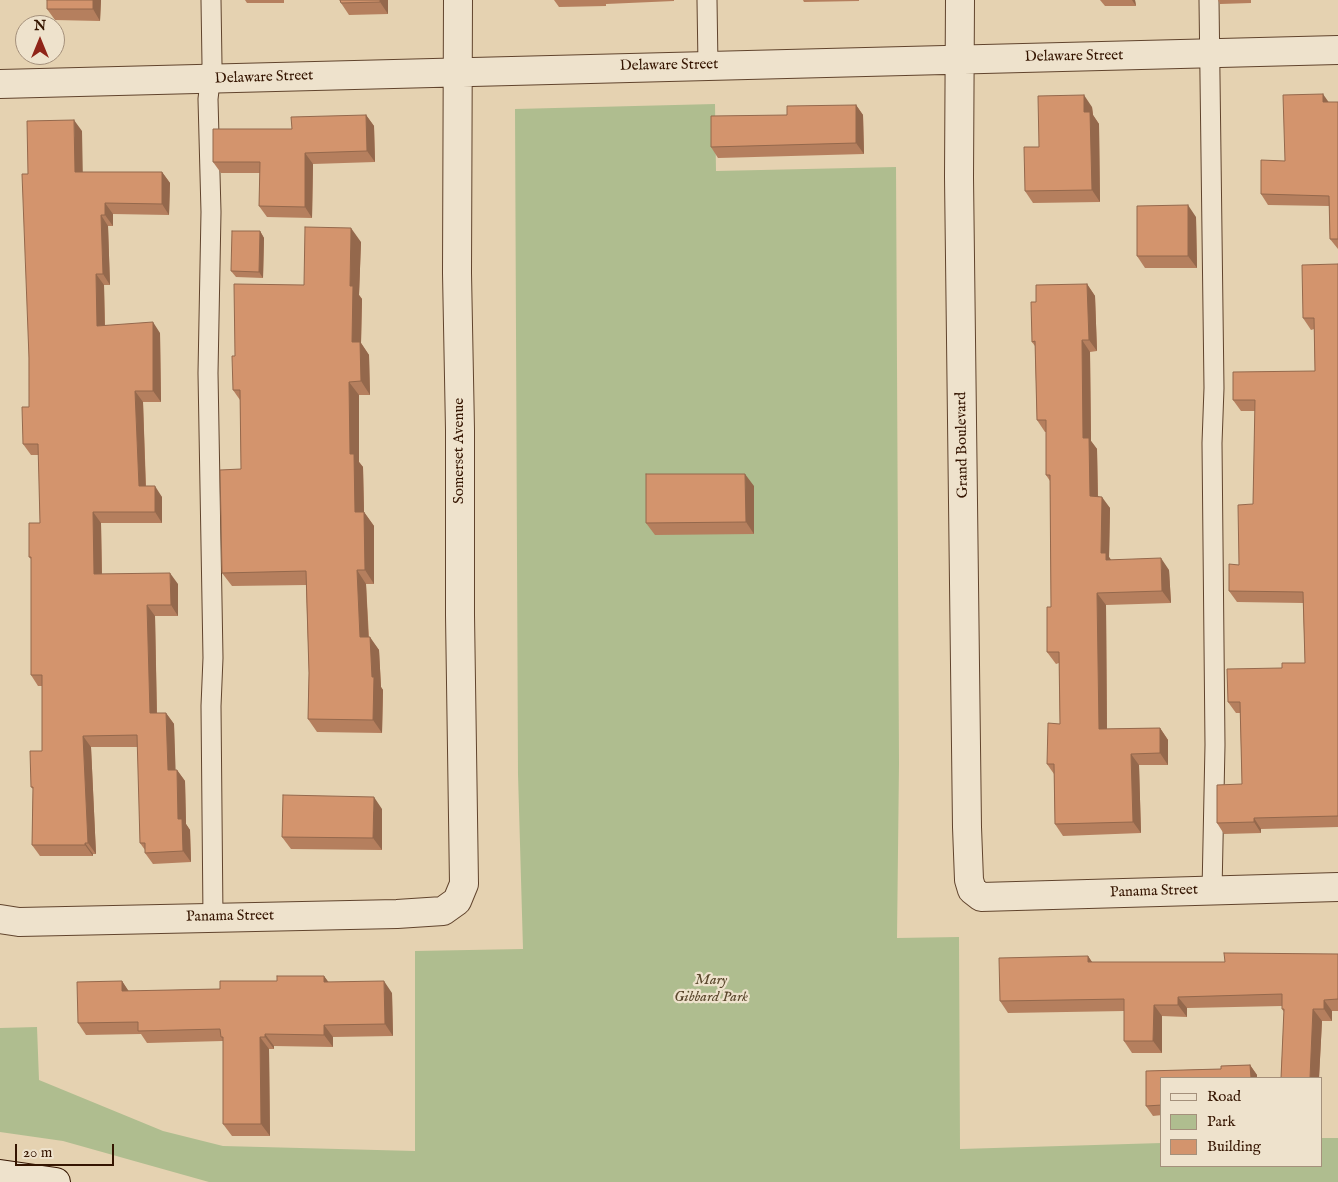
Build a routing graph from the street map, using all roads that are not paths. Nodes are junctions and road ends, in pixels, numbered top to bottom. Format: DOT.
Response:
graph roads {
  1 [pos="211,0"];
  2 [pos="458,0"];
  3 [pos="707,0"];
  4 [pos="960,0"];
  5 [pos="1209,0"];
  6 [pos="1338,50"];
  7 [pos="1209,54"];
  8 [pos="961,60"];
  9 [pos="708,65"];
  10 [pos="458,72"];
  11 [pos="210,80"];
  12 [pos="0,84"];
  13 [pos="1338,887"];
  14 [pos="972,890"];
  15 [pos="1212,891"];
  16 [pos="457,901"];
  17 [pos="213,918"];
  18 [pos="0,919"];
  19 [pos="0,1174"];
  20 [pos="56,1182"];
  1 -- 11 [label="lane"];
  2 -- 10 [label="street, Somerset Avenue"];
  3 -- 9 [label="lane"];
  4 -- 8 [label="street, Grand Boulevard"];
  5 -- 7 [label="lane"];
  6 -- 7 [label="street, Delaware Street"];
  7 -- 8 [label="street, Delaware Street"];
  7 -- 15 [label="lane"];
  8 -- 9 [label="street, Delaware Street"];
  8 -- 14 [label="street, Grand Boulevard"];
  9 -- 10 [label="street, Delaware Street"];
  10 -- 11 [label="street, Delaware Street"];
  10 -- 16 [label="street, Somerset Avenue"];
  11 -- 12 [label="street, Delaware Street"];
  11 -- 17 [label="lane"];
  13 -- 15 [label="street, Panama Street"];
  14 -- 15 [label="street, Panama Street"];
  16 -- 17 [label="street, Panama Street"];
  17 -- 18 [label="street, Panama Street"];
  19 -- 20 [label="street"];
}
